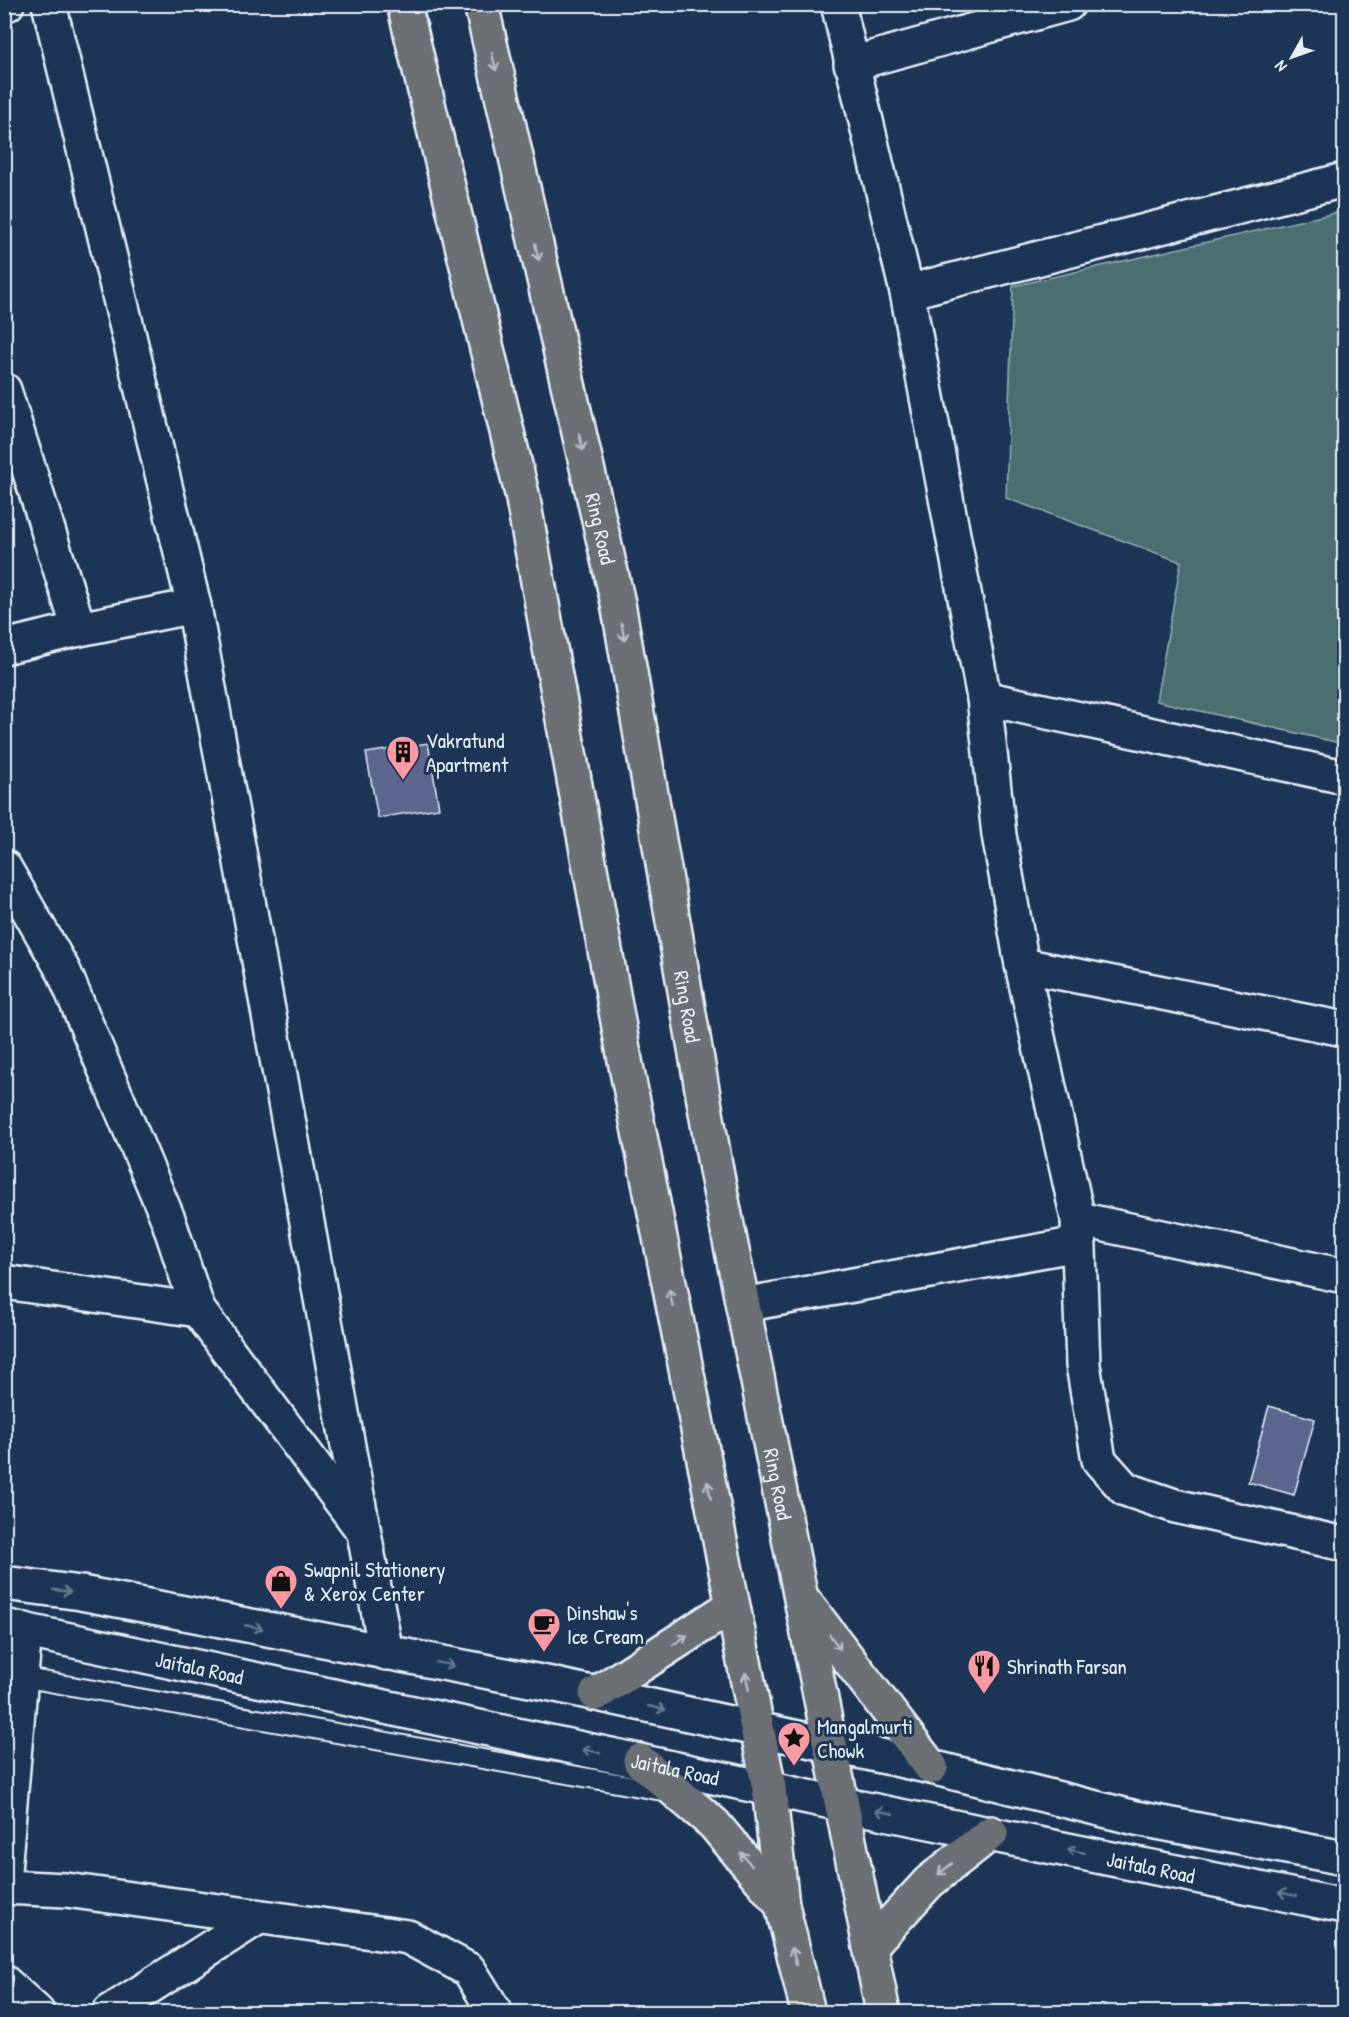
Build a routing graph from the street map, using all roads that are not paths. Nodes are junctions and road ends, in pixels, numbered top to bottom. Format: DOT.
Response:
graph roads {
  1 [pos="49,4"];
  2 [pos="404,4"];
  3 [pos="481,4"];
  4 [pos="838,4"];
  5 [pos="1068,4"];
  6 [pos="851,64"];
  7 [pos="1344,180"];
  8 [pos="907,292"];
  9 [pos="4,390"];
  10 [pos="194,606"];
  11 [pos="79,629"];
  12 [pos="4,647"];
  13 [pos="984,698"];
  14 [pos="1344,777"];
  15 [pos="4,867"];
  16 [pos="1023,965"];
  17 [pos="1344,1029"];
  18 [pos="1078,1232"];
  19 [pos="1344,1276"];
  20 [pos="4,1282"];
  21 [pos="742,1305"];
  22 [pos="198,1310"];
  23 [pos="364,1533"];
  24 [pos="1344,1544"];
  25 [pos="4,1583"];
  26 [pos="800,1595"];
  27 [pos="732,1606"];
  28 [pos="15,1628"];
  29 [pos="386,1653"];
  30 [pos="13,1676"];
  31 [pos="596,1695"];
  32 [pos="757,1730"];
  33 [pos="829,1744"];
  34 [pos="640,1761"];
  35 [pos="931,1767"];
  36 [pos="769,1788"];
  37 [pos="679,1793"];
  38 [pos="841,1804"];
  39 [pos="991,1833"];
  40 [pos="1344,1858"];
  41 [pos="4,1871"];
  42 [pos="4,1887"];
  43 [pos="782,1905"];
  44 [pos="1344,1906"];
  45 [pos="257,1918"];
  46 [pos="870,1946"];
  47 [pos="4,1982"];
  48 [pos="37,2013"];
  49 [pos="110,2013"];
  50 [pos="495,2013"];
  51 [pos="808,2013"];
  52 [pos="883,2013"];
  1 -- 10 [label="street"];
  27 -- 2 [label="main road, one-way"];
  3 -- 21 [label="main road, Ring Road, one-way"];
  4 -- 6 [label="street"];
  5 -- 6 [label="street"];
  6 -- 8 [label="street"];
  7 -- 8 [label="street"];
  8 -- 13 [label="street"];
  9 -- 11 [label="street"];
  10 -- 11 [label="street"];
  10 -- 23 [label="street"];
  11 -- 12 [label="street"];
  13 -- 14 [label="street"];
  13 -- 16 [label="street"];
  15 -- 22 [label="street"];
  16 -- 17 [label="street"];
  16 -- 18 [label="street"];
  18 -- 19 [label="street"];
  18 -- 21 [label="street"];
  18 -- 24 [label="street"];
  20 -- 22 [label="street"];
  21 -- 26 [label="main road, Ring Road"];
  22 -- 23 [label="street"];
  23 -- 29 [label="street"];
  25 -- 29 [label="street, Jaitala Road, one-way"];
  26 -- 33 [label="main road, Ring Road"];
  26 -- 35 [label="main road, one-way"];
  31 -- 27 [label="main road, one-way"];
  32 -- 27 [label="main road, one-way"];
  28 -- 30 [label="street"];
  34 -- 28 [label="street, Jaitala Road, one-way"];
  29 -- 31 [label="street, Jaitala Road, one-way"];
  30 -- 37 [label="lane"];
  30 -- 41 [label="street"];
  31 -- 32 [label="street, Jaitala Road, one-way"];
  32 -- 33 [label="street, Jaitala Road"];
  32 -- 36 [label="main road"];
  33 -- 35 [label="street, Jaitala Road"];
  33 -- 38 [label="main road, Ring Road"];
  34 -- 36 [label="street, Jaitala Road"];
  34 -- 37 [label="main road"];
  35 -- 40 [label="street, Jaitala Road"];
  36 -- 38 [label="street, Jaitala Road"];
  36 -- 43 [label="main road"];
  43 -- 37 [label="main road, one-way"];
  39 -- 38 [label="street, Jaitala Road, one-way"];
  38 -- 46 [label="main road, Ring Road"];
  44 -- 39 [label="street, Jaitala Road, one-way"];
  39 -- 46 [label="main road, one-way"];
  42 -- 45 [label="street"];
  51 -- 43 [label="main road, one-way"];
  45 -- 49 [label="street"];
  45 -- 50 [label="street"];
  46 -- 52 [label="main road, Ring Road"];
  47 -- 48 [label="street"];
}
